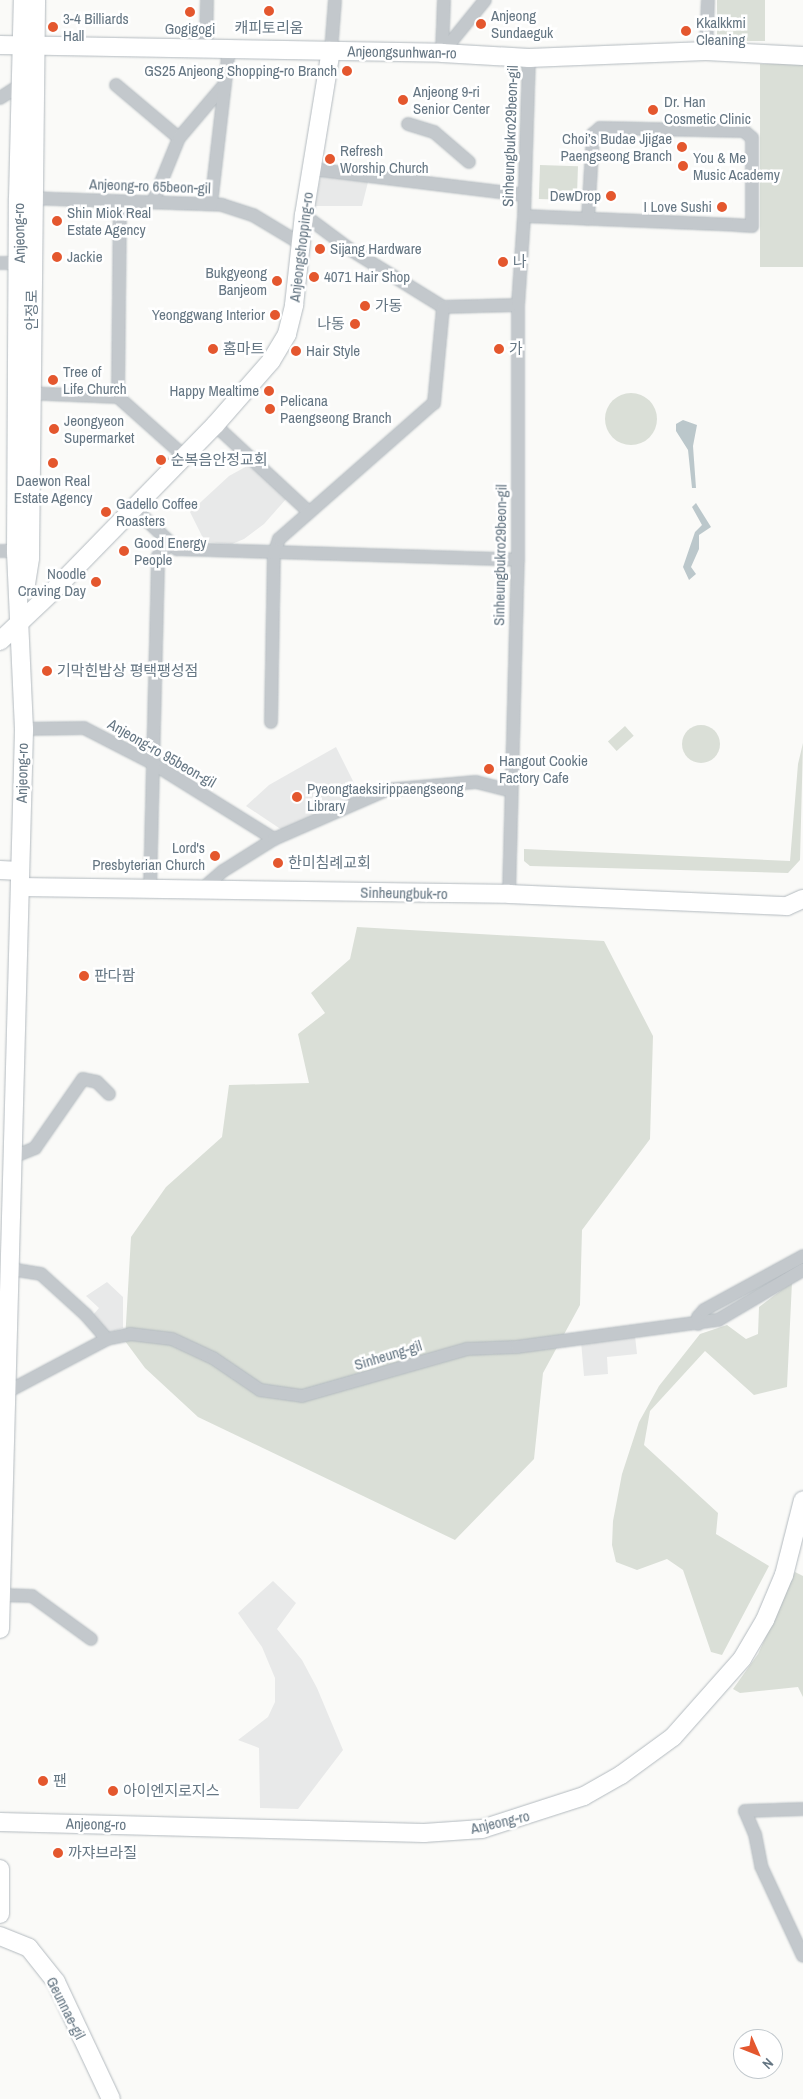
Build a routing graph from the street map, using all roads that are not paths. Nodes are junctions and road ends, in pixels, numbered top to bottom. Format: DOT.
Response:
graph roads {
  1 [pos="22,0"];
  2 [pos="36,0"];
  3 [pos="207,0"];
  4 [pos="335,0"];
  5 [pos="444,0"];
  6 [pos="485,0"];
  7 [pos="708,0"];
  8 [pos="0,45"];
  9 [pos="28,45"];
  10 [pos="206,47"];
  11 [pos="229,48"];
  12 [pos="331,51"];
  13 [pos="706,51"];
  14 [pos="442,53"];
  15 [pos="803,56"];
  16 [pos="529,58"];
  17 [pos="225,84"];
  18 [pos="27,85"];
  19 [pos="116,85"];
  20 [pos="0,98"];
  21 [pos="408,124"];
  22 [pos="179,138"];
  23 [pos="469,162"];
  24 [pos="312,169"];
  25 [pos="524,195"];
  26 [pos="25,198"];
  27 [pos="120,202"];
  28 [pos="153,202"];
  29 [pos="211,204"];
  30 [pos="304,215"];
  31 [pos="524,216"];
  32 [pos="588,219"];
  33 [pos="301,244"];
  34 [pos="0,263"];
  35 [pos="26,263"];
  36 [pos="518,305"];
  37 [pos="443,307"];
  38 [pos="25,394"];
  39 [pos="118,397"];
  40 [pos="216,426"];
  41 [pos="184,456"];
  42 [pos="133,507"];
  43 [pos="309,512"];
  44 [pos="171,544"];
  45 [pos="8,551"];
  46 [pos="274,553"];
  47 [pos="518,560"];
  48 [pos="20,619"];
  49 [pos="0,641"];
  50 [pos="271,722"];
  51 [pos="24,729"];
  52 [pos="152,763"];
  53 [pos="511,791"];
  54 [pos="274,839"];
  55 [pos="0,870"];
  56 [pos="20,879"];
  57 [pos="150,889"];
  58 [pos="201,890"];
  59 [pos="509,894"];
  60 [pos="798,901"];
  61 [pos="803,915"];
  62 [pos="109,1094"];
  63 [pos="13,1157"];
  64 [pos="803,1256"];
  65 [pos="10,1268"];
  66 [pos="803,1270"];
  67 [pos="698,1324"];
  68 [pos="107,1339"];
  69 [pos="7,1392"];
  70 [pos="803,1500"];
  71 [pos="1,1547"];
  72 [pos="1,1595"];
  73 [pos="0,1629"];
  74 [pos="91,1639"];
  75 [pos="803,1809"];
  76 [pos="0,1822"];
  77 [pos="0,1869"];
  78 [pos="0,1906"];
  79 [pos="0,1936"];
  80 [pos="803,1956"];
  81 [pos="111,2099"];
  1 -- 9 [label="street, Anjeong-ro"];
  2 -- 9 [label="street"];
  3 -- 10 [label="street"];
  4 -- 12 [label="street, Anjeongshopping-ro"];
  5 -- 14 [label="street"];
  6 -- 14 [label="street"];
  7 -- 13 [label="street"];
  8 -- 9 [label="street, Anjeongsunhwan-ro"];
  9 -- 10 [label="street, Anjeongsunhwan-ro"];
  9 -- 18 [label="street, Anjeong-ro"];
  10 -- 11 [label="street, Anjeongsunhwan-ro"];
  11 -- 12 [label="street, Anjeongsunhwan-ro"];
  11 -- 17 [label="street"];
  12 -- 14 [label="street, Anjeongsunhwan-ro"];
  12 -- 24 [label="street, Anjeongshopping-ro"];
  13 -- 15 [label="street, Anjeongsunhwan-ro"];
  13 -- 16 [label="street, Anjeongsunhwan-ro"];
  14 -- 16 [label="street, Anjeongsunhwan-ro"];
  16 -- 25 [label="street, Sinheungbukro29beon-gil"];
  17 -- 22 [label="street"];
  17 -- 29 [label="street"];
  18 -- 20 [label="street"];
  18 -- 26 [label="street, Anjeong-ro"];
  19 -- 22 [label="street"];
  21 -- 23 [label="street"];
  22 -- 28 [label="street"];
  24 -- 25 [label="street"];
  24 -- 30 [label="street, Anjeongshopping-ro"];
  25 -- 31 [label="street, Sinheungbukro29beon-gil"];
  26 -- 27 [label="street, Anjeong-ro 65beon-gil"];
  26 -- 35 [label="street, Anjeong-ro"];
  27 -- 28 [label="street, Anjeong-ro 65beon-gil"];
  27 -- 39 [label="street"];
  28 -- 29 [label="street, Anjeong-ro 65beon-gil"];
  29 -- 33 [label="street, Anjeong-ro 65beon-gil"];
  30 -- 33 [label="street, Anjeongshopping-ro"];
  30 -- 37 [label="street"];
  31 -- 32 [label="street, Sinheungbukro29beon-gil"];
  31 -- 36 [label="street, Sinheungbukro29beon-gil"];
  32 -- 32 [label="street, Sinheungbukro29beon-gil"];
  33 -- 40 [label="street, Anjeongshopping-ro"];
  34 -- 35 [label="street"];
  35 -- 38 [label="street, Anjeong-ro"];
  36 -- 37 [label="street"];
  36 -- 47 [label="street, Sinheungbukro29beon-gil"];
  37 -- 43 [label="street"];
  38 -- 39 [label="street"];
  38 -- 45 [label="street, Anjeong-ro"];
  38 -- 48 [label="street"];
  39 -- 41 [label="street"];
  40 -- 41 [label="street, Anjeongshopping-ro"];
  40 -- 43 [label="street"];
  41 -- 42 [label="street, Anjeongshopping-ro"];
  42 -- 44 [label="street"];
  42 -- 48 [label="street, Anjeongshopping-ro"];
  43 -- 46 [label="street"];
  44 -- 46 [label="street"];
  44 -- 52 [label="street"];
  45 -- 48 [label="street, Anjeong-ro"];
  46 -- 47 [label="street"];
  46 -- 50 [label="street"];
  47 -- 53 [label="street, Sinheungbukro29beon-gil"];
  48 -- 49 [label="street, Anjeongshopping-ro"];
  48 -- 51 [label="street, Anjeong-ro"];
  51 -- 52 [label="street, Anjeong-ro 95beon-gil"];
  51 -- 56 [label="street, Anjeong-ro"];
  52 -- 54 [label="street, Anjeong-ro 95beon-gil"];
  52 -- 57 [label="street"];
  53 -- 54 [label="street"];
  53 -- 59 [label="street, Sinheungbukro29beon-gil"];
  54 -- 58 [label="street"];
  55 -- 56 [label="street, Sinheungbuk-ro"];
  56 -- 57 [label="street, Sinheungbuk-ro"];
  56 -- 63 [label="street, Anjeong-ro"];
  57 -- 58 [label="street, Sinheungbuk-ro"];
  58 -- 59 [label="street, Sinheungbuk-ro"];
  59 -- 60 [label="street, Sinheungbuk-ro"];
  60 -- 61 [label="street"];
  62 -- 63 [label="street"];
  63 -- 65 [label="street, Anjeong-ro"];
  64 -- 67 [label="street"];
  65 -- 68 [label="street"];
  65 -- 69 [label="street, Anjeong-ro"];
  66 -- 67 [label="street, Sinheung-gil"];
  67 -- 68 [label="street, Sinheung-gil"];
  68 -- 69 [label="street, Sinheung-gil"];
  69 -- 71 [label="street, Anjeong-ro"];
  70 -- 76 [label="street, Anjeong-ro"];
  71 -- 72 [label="street, Anjeong-ro"];
  72 -- 73 [label="street, Anjeong-ro"];
  72 -- 74 [label="street"];
  75 -- 80 [label="street"];
  77 -- 78 [label="street"];
  79 -- 81 [label="street, Geunnae-gil"];
}
